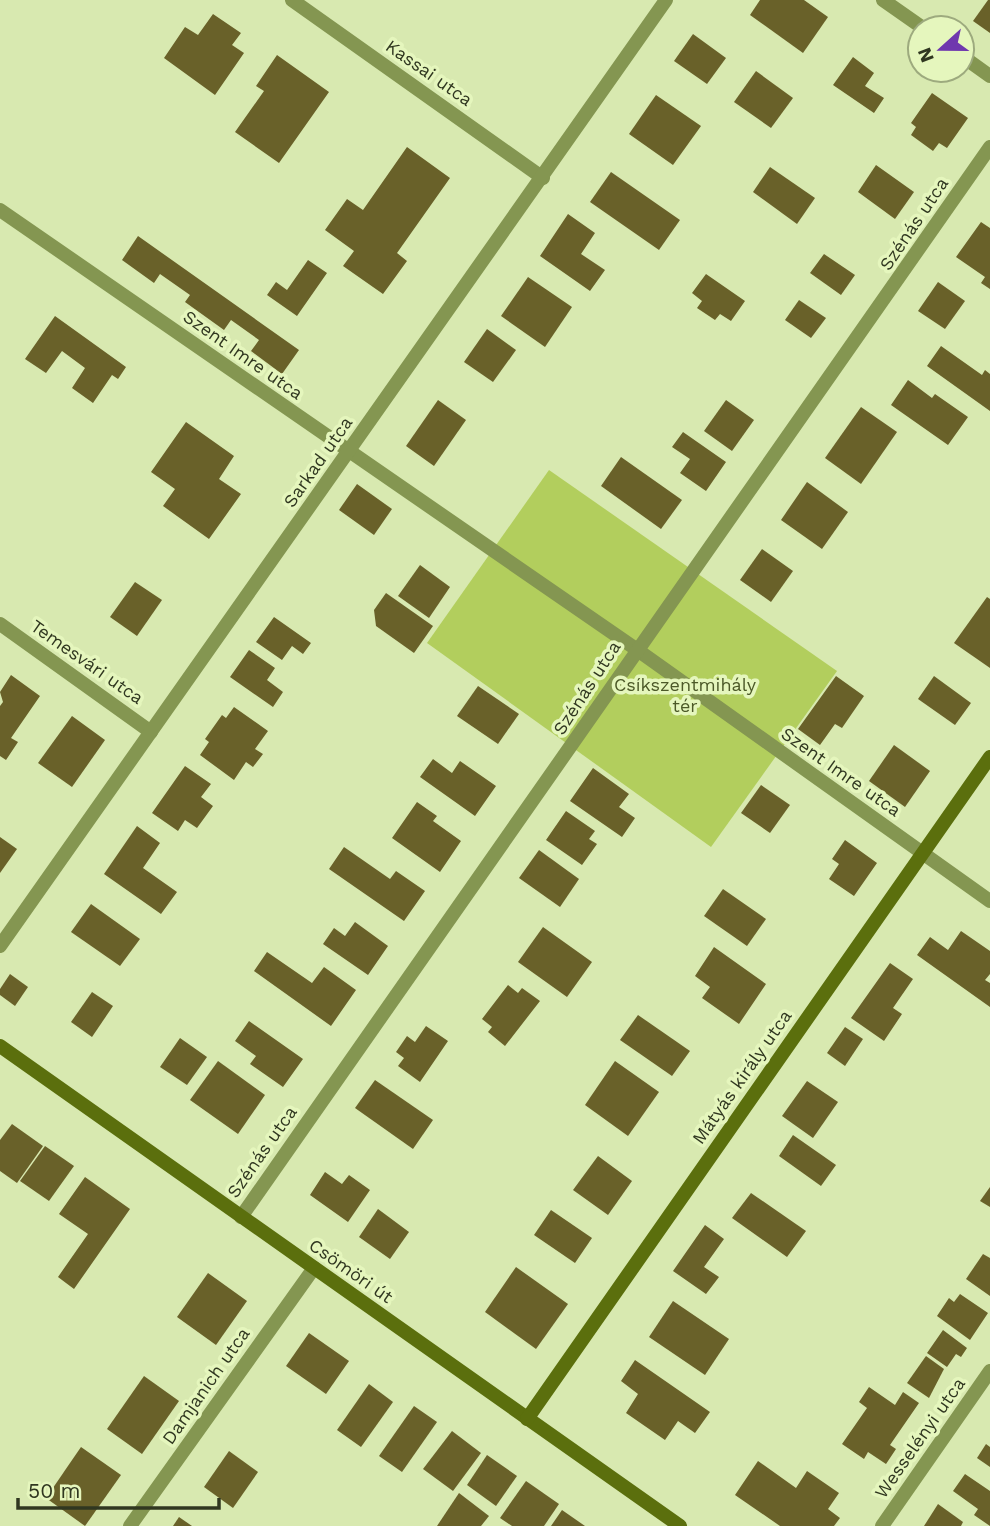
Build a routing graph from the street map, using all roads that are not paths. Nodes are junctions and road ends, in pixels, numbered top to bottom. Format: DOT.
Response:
graph roads {
  1 [pos="292,0"];
  2 [pos="666,0"];
  3 [pos="883,0"];
  4 [pos="906,16"];
  5 [pos="990,147"];
  6 [pos="544,178"];
  7 [pos="0,210"];
  8 [pos="348,452"];
  9 [pos="0,624"];
  10 [pos="636,649"];
  11 [pos="151,732"];
  12 [pos="990,757"];
  13 [pos="923,854"];
  14 [pos="990,901"];
  15 [pos="0,946"];
  16 [pos="0,1046"];
  17 [pos="241,1217"];
  18 [pos="314,1268"];
  19 [pos="990,1371"];
  20 [pos="527,1419"];
  21 [pos="130,1526"];
  22 [pos="680,1526"];
  23 [pos="882,1526"];
  1 -- 6 [label="street, Kassai utca"];
  2 -- 6 [label="street, Sarkad utca"];
  3 -- 4 [label="street"];
  5 -- 10 [label="street, Szénás utca"];
  6 -- 8 [label="street, Sarkad utca"];
  7 -- 8 [label="street, Szent Imre utca"];
  8 -- 10 [label="street, Szent Imre utca"];
  8 -- 11 [label="street, Sarkad utca"];
  9 -- 11 [label="street, Temesvári utca"];
  10 -- 13 [label="street, Szent Imre utca"];
  10 -- 17 [label="street, Szénás utca"];
  11 -- 15 [label="street, Sarkad utca"];
  12 -- 13 [label="main road, Mátyás király utca"];
  13 -- 14 [label="street, Szent Imre utca"];
  13 -- 20 [label="main road, Mátyás király utca"];
  16 -- 17 [label="main road, Csömöri út"];
  17 -- 18 [label="main road, Csömöri út"];
  18 -- 20 [label="main road, Csömöri út"];
  18 -- 21 [label="street, Damjanich utca"];
  19 -- 23 [label="street, Wesselényi utca"];
  20 -- 22 [label="main road, Csömöri út"];
}
